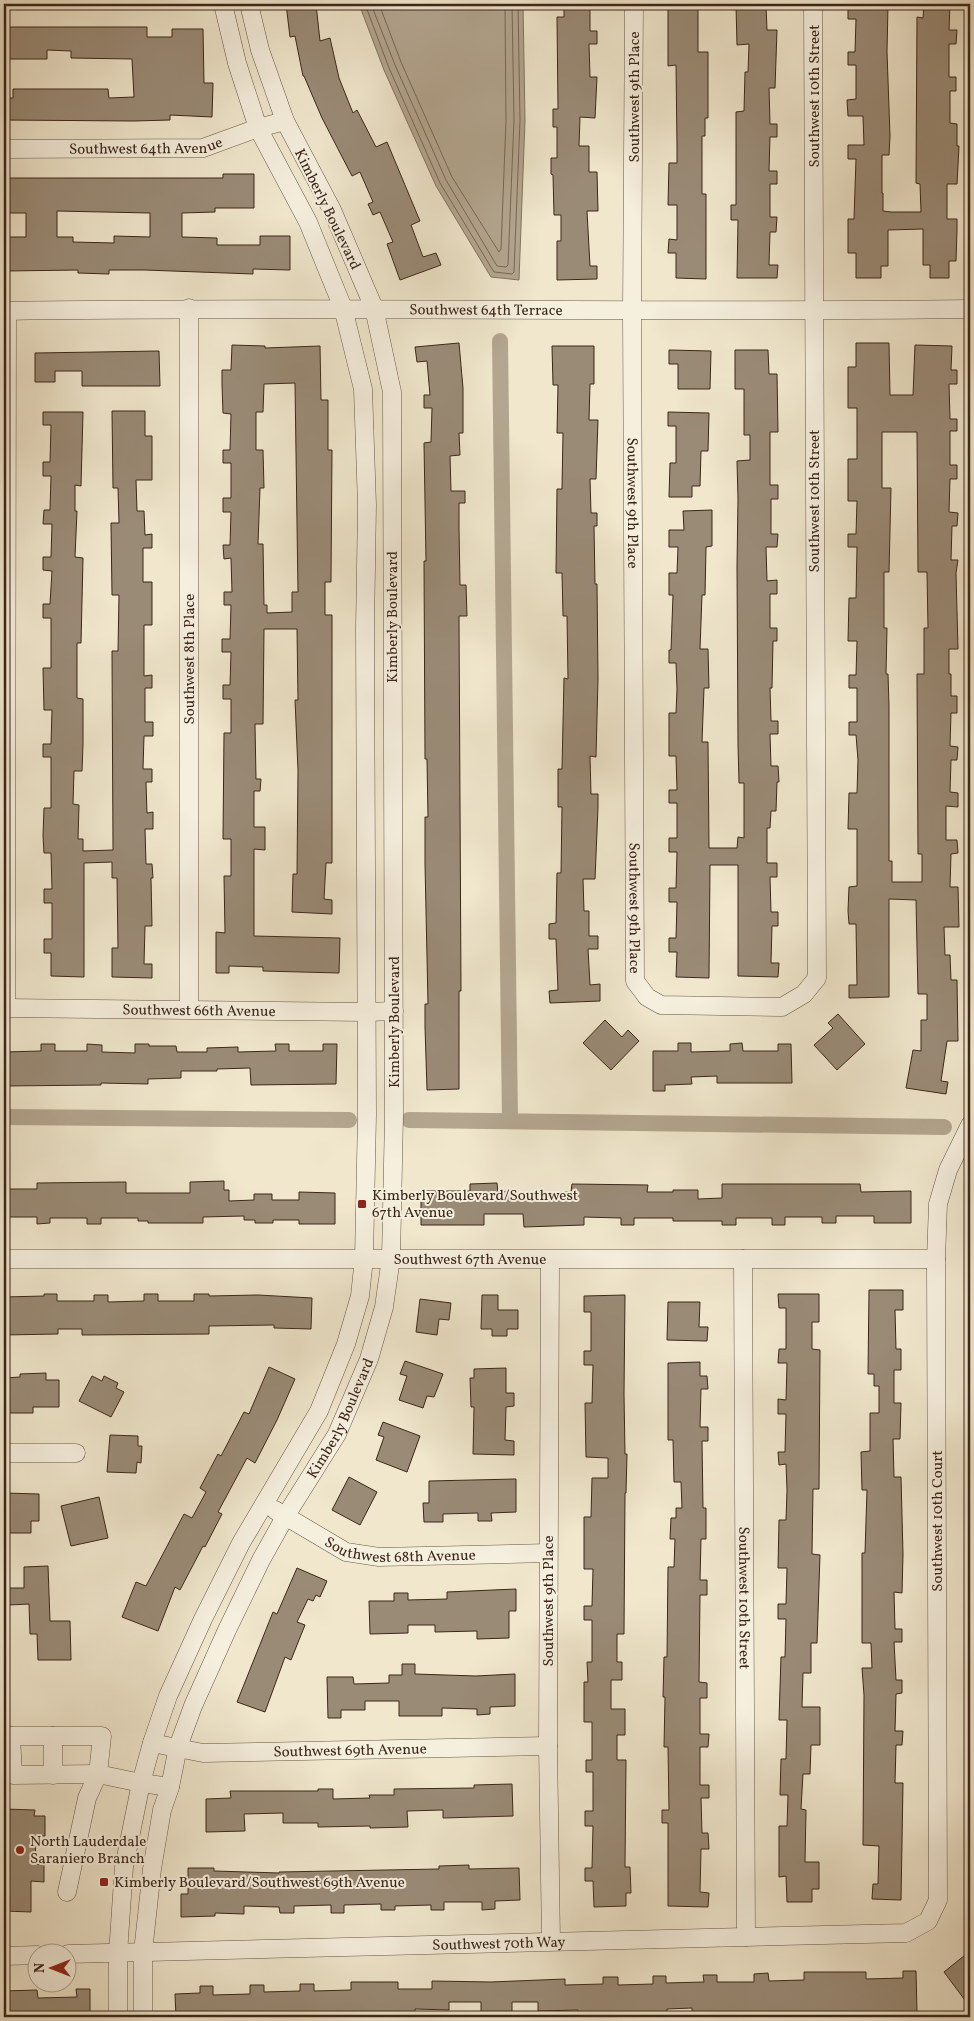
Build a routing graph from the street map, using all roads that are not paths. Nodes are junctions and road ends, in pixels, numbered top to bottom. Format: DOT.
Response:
graph roads {
  1 [pos="223,4"];
  2 [pos="249,4"];
  3 [pos="634,4"];
  4 [pos="814,4"];
  5 [pos="285,121"];
  6 [pos="258,128"];
  7 [pos="4,149"];
  8 [pos="189,308"];
  9 [pos="343,308"];
  10 [pos="374,308"];
  11 [pos="970,309"];
  12 [pos="5,311"];
  13 [pos="632,311"];
  14 [pos="814,311"];
  15 [pos="365,629"];
  16 [pos="392,629"];
  17 [pos="804,994"];
  18 [pos="5,1008"];
  19 [pos="188,1009"];
  20 [pos="394,1010"];
  21 [pos="367,1012"];
  22 [pos="970,1126"];
  23 [pos="364,1258"];
  24 [pos="391,1258"];
  25 [pos="4,1259"];
  26 [pos="743,1259"];
  27 [pos="936,1259"];
  28 [pos="550,1260"];
  29 [pos="4,1453"];
  30 [pos="76,1453"];
  31 [pos="265,1503"];
  32 [pos="285,1517"];
  33 [pos="548,1553"];
  34 [pos="7,1736"];
  35 [pos="53,1736"];
  36 [pos="152,1742"];
  37 [pos="548,1746"];
  38 [pos="178,1747"];
  39 [pos="98,1774"];
  40 [pos="53,1775"];
  41 [pos="141,1783"];
  42 [pos="170,1787"];
  43 [pos="68,1892"];
  44 [pos="928,1921"];
  45 [pos="746,1937"];
  46 [pos="551,1941"];
  47 [pos="143,1952"];
  48 [pos="118,1953"];
  49 [pos="78,1954"];
  50 [pos="28,1955"];
  51 [pos="4,1956"];
  52 [pos="118,2017"];
  53 [pos="143,2017"];
  1 -- 6 [label="street, Kimberly Boulevard"];
  2 -- 5 [label="street, Kimberly Boulevard"];
  3 -- 13 [label="street, Southwest 9th Place"];
  4 -- 14 [label="street, Southwest 10th Street"];
  5 -- 6 [label="street, Southwest 64th Avenue"];
  5 -- 10 [label="street, Kimberly Boulevard"];
  6 -- 7 [label="street, Southwest 64th Avenue"];
  6 -- 9 [label="street, Kimberly Boulevard"];
  8 -- 9 [label="street, Southwest 64th Terrace"];
  8 -- 12 [label="street, Southwest 64th Terrace"];
  8 -- 19 [label="street, Southwest 8th Place"];
  9 -- 10 [label="street, Southwest 64th Terrace"];
  9 -- 15 [label="street, Kimberly Boulevard"];
  10 -- 13 [label="street, Southwest 64th Terrace"];
  10 -- 16 [label="street, Kimberly Boulevard"];
  11 -- 14 [label="street, Southwest 64th Terrace"];
  12 -- 18 [label="street"];
  13 -- 14 [label="street, Southwest 64th Terrace"];
  13 -- 17 [label="street, Southwest 9th Place"];
  14 -- 17 [label="street, Southwest 10th Street"];
  15 -- 16 [label="street"];
  15 -- 21 [label="street, Kimberly Boulevard"];
  16 -- 20 [label="street, Kimberly Boulevard"];
  18 -- 19 [label="street, Southwest 66th Avenue"];
  19 -- 21 [label="street, Southwest 66th Avenue"];
  20 -- 21 [label="street, Southwest 66th Avenue"];
  20 -- 24 [label="street, Kimberly Boulevard"];
  21 -- 23 [label="street, Kimberly Boulevard"];
  22 -- 27 [label="street, Southwest 10th Court"];
  23 -- 24 [label="street, Southwest 67th Avenue"];
  23 -- 25 [label="street, Southwest 67th Avenue"];
  23 -- 31 [label="street, Kimberly Boulevard"];
  24 -- 28 [label="street, Southwest 67th Avenue"];
  24 -- 32 [label="street, Kimberly Boulevard"];
  26 -- 27 [label="street, Southwest 67th Avenue"];
  26 -- 28 [label="street, Southwest 67th Avenue"];
  26 -- 45 [label="street, Southwest 10th Street"];
  27 -- 44 [label="street, Southwest 10th Court"];
  28 -- 33 [label="street, Southwest 9th Place"];
  29 -- 30 [label="street"];
  31 -- 32 [label="street, Southwest 68th Avenue"];
  31 -- 36 [label="street, Kimberly Boulevard"];
  32 -- 33 [label="street, Southwest 68th Avenue"];
  32 -- 38 [label="street, Kimberly Boulevard"];
  33 -- 37 [label="street, Southwest 9th Place"];
  34 -- 35 [label="street"];
  34 -- 40 [label="street"];
  35 -- 39 [label="street"];
  35 -- 40 [label="street"];
  36 -- 38 [label="street, Southwest 69th Avenue"];
  36 -- 41 [label="street, Kimberly Boulevard"];
  37 -- 38 [label="street, Southwest 69th Avenue"];
  37 -- 46 [label="street, Southwest 9th Place"];
  38 -- 42 [label="street, Kimberly Boulevard"];
  39 -- 40 [label="street"];
  39 -- 41 [label="street"];
  39 -- 43 [label="street"];
  41 -- 42 [label="street"];
  41 -- 48 [label="street, Kimberly Boulevard"];
  42 -- 47 [label="street, Kimberly Boulevard"];
  44 -- 45 [label="street, Southwest 70th Way"];
  45 -- 46 [label="street, Southwest 70th Way"];
  46 -- 47 [label="street, Southwest 70th Way"];
  47 -- 48 [label="street, Southwest 70th Way"];
  47 -- 53 [label="street, Kimberly Boulevard"];
  48 -- 49 [label="street, Southwest 70th Way"];
  48 -- 52 [label="street, Kimberly Boulevard"];
  50 -- 51 [label="street"];
}
